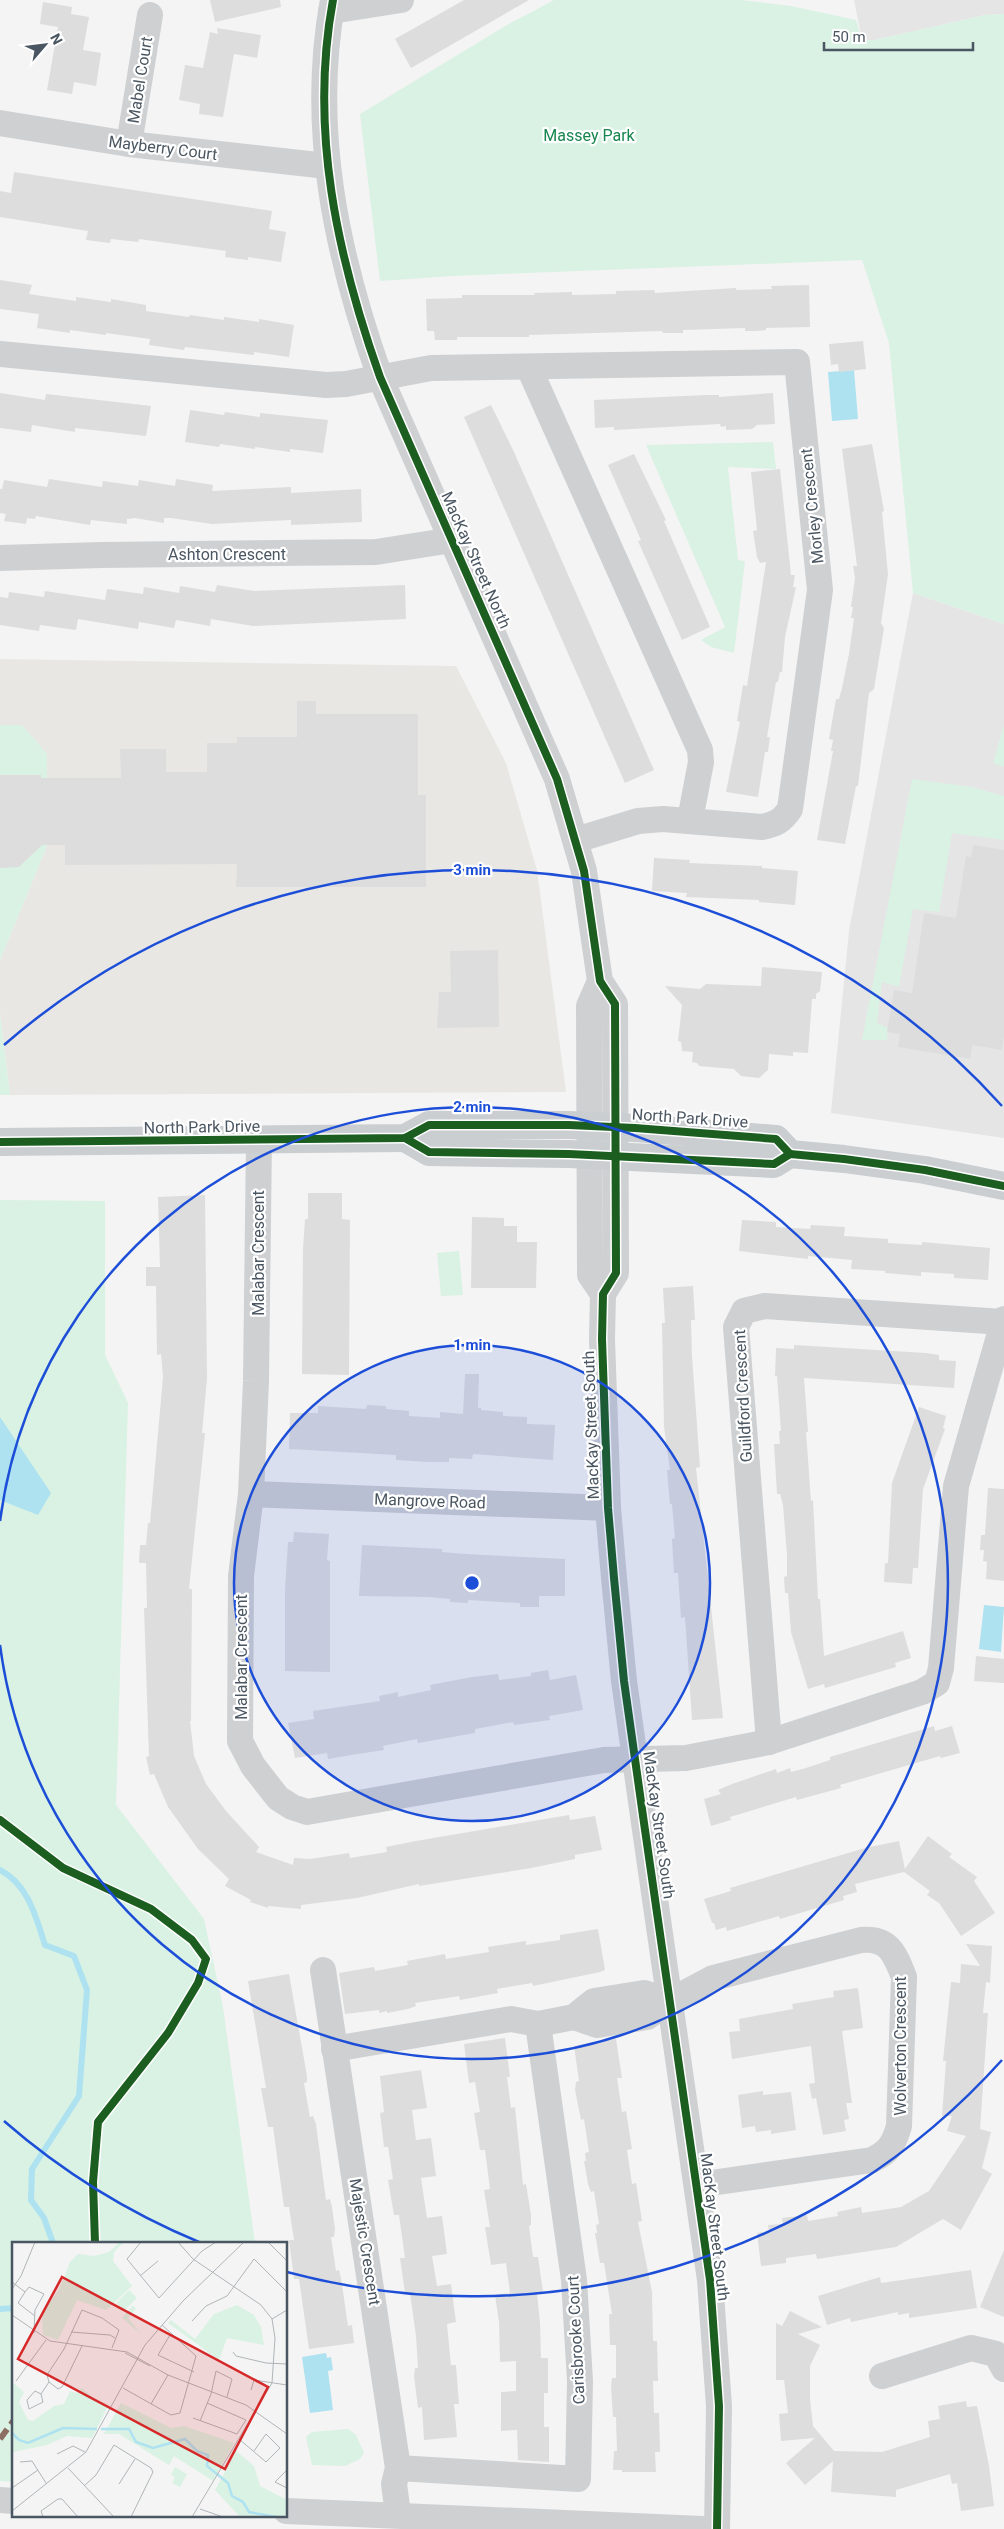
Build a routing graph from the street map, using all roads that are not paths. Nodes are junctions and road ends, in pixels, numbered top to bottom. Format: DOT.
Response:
graph roads {
  1 [pos="400,0"];
  2 [pos="332,5"];
  3 [pos="150,15"];
  4 [pos="0,123"];
  5 [pos="129,144"];
  6 [pos="327,166"];
  7 [pos="0,354"];
  8 [pos="529,368"];
  9 [pos="380,377"];
  10 [pos="452,540"];
  11 [pos="0,558"];
  12 [pos="690,820"];
  13 [pos="576,840"];
  14 [pos="602,1126"];
  15 [pos="405,1138"];
  16 [pos="258,1140"];
  17 [pos="0,1142"];
  18 [pos="790,1154"];
  19 [pos="602,1156"];
  20 [pos="1004,1186"];
  21 [pos="1003,1320"];
  22 [pos="251,1494"];
  23 [pos="608,1508"];
  24 [pos="769,1742"];
  25 [pos="635,1759"];
  26 [pos="322,1970"];
  27 [pos="670,2000"];
  28 [pos="538,2024"];
  29 [pos="334,2049"];
  30 [pos="697,2185"];
  31 [pos="1004,2369"];
  32 [pos="882,2376"];
  33 [pos="398,2468"];
  34 [pos="288,2511"];
  35 [pos="398,2514"];
  36 [pos="360,2521"];
  37 [pos="702,2529"];
  38 [pos="717,2529"];
  1 -- 2 [label="street"];
  2 -- 6 [label="street, MacKay Street North"];
  3 -- 5 [label="street, Mabel Court"];
  4 -- 5 [label="street, Mayberry Court"];
  5 -- 6 [label="street, Mayberry Court"];
  6 -- 9 [label="street, MacKay Street North"];
  7 -- 9 [label="street"];
  8 -- 9 [label="street, Morley Crescent"];
  8 -- 12 [label="street"];
  8 -- 12 [label="street, Morley Crescent"];
  9 -- 10 [label="street, MacKay Street North"];
  10 -- 11 [label="street, Ashton Crescent"];
  10 -- 13 [label="street, MacKay Street North"];
  12 -- 13 [label="street, Morley Crescent"];
  13 -- 14 [label="street, MacKay Street North"];
  14 -- 15 [label="main road, North Park Drive"];
  14 -- 18 [label="main road, North Park Drive"];
  14 -- 19 [label="street, MacKay Street South"];
  15 -- 16 [label="main road, North Park Drive"];
  15 -- 19 [label="main road"];
  16 -- 17 [label="main road, North Park Drive"];
  16 -- 22 [label="street, Malabar Crescent"];
  18 -- 19 [label="main road"];
  18 -- 20 [label="main road"];
  19 -- 23 [label="street, MacKay Street South"];
  21 -- 24 [label="street, Guildford Crescent"];
  21 -- 24 [label="street, Guildford Crescent"];
  22 -- 23 [label="street, Mangrove Road"];
  22 -- 25 [label="street, Malabar Crescent"];
  23 -- 25 [label="street, MacKay Street South"];
  24 -- 25 [label="street, Guildford Crescent"];
  25 -- 27 [label="street, MacKay Street South"];
  26 -- 29 [label="street, Majestic Crescent"];
  27 -- 28 [label="street"];
  27 -- 30 [label="street, MacKay Street South"];
  27 -- 30 [label="street, Wolverton Crescent"];
  28 -- 29 [label="street"];
  28 -- 33 [label="street, Carisbrooke Court"];
  29 -- 33 [label="street, Majestic Crescent"];
  30 -- 38 [label="street, MacKay Street South"];
  31 -- 32 [label="street"];
  33 -- 35 [label="street, Majestic Crescent"];
  34 -- 36 [label="street"];
  35 -- 36 [label="street"];
  35 -- 37 [label="street"];
}
